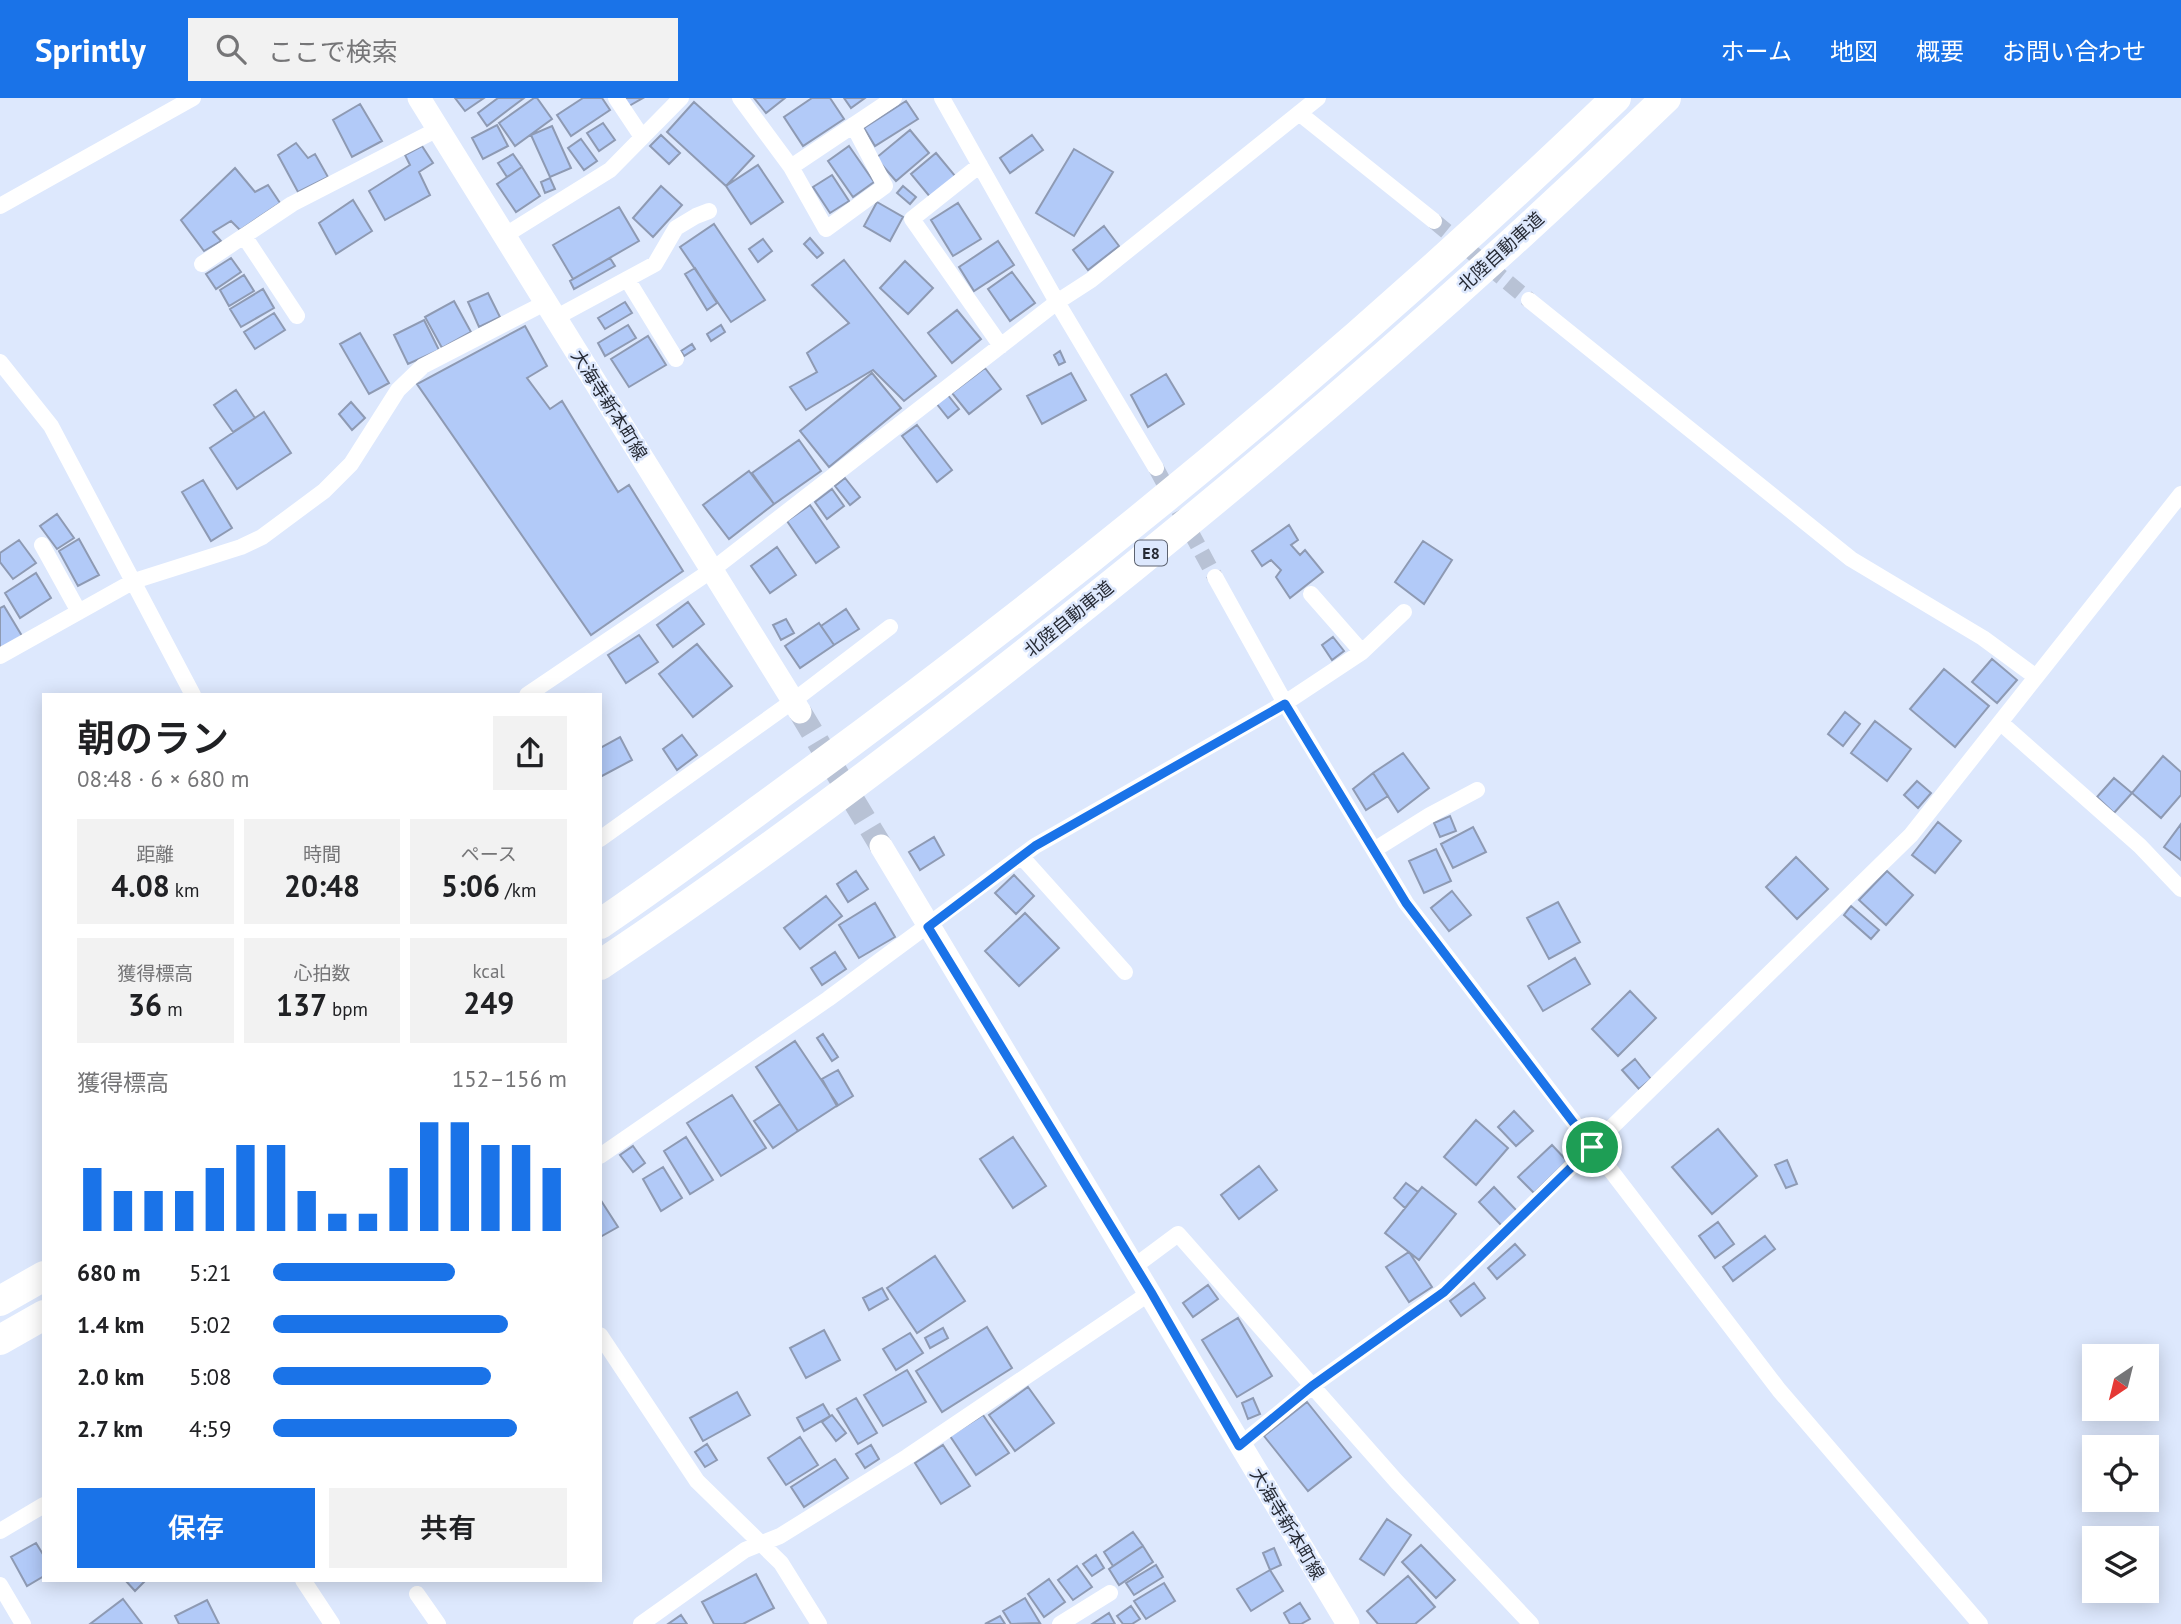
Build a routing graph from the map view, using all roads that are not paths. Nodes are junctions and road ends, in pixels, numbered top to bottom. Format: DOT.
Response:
graph roads {
  1 [pos="193,98"];
  2 [pos="419,98"];
  3 [pos="616,98"];
  4 [pos="681,98"];
  5 [pos="740,98"];
  6 [pos="894,98"];
  7 [pos="942,98"];
  8 [pos="1318,98"];
  9 [pos="1616,98"];
  10 [pos="1666,98"];
  11 [pos="1299,113"];
  12 [pos="853,125"];
  13 [pos="438,129"];
  14 [pos="642,137"];
  15 [pos="980,165"];
  16 [pos="791,167"];
  17 [pos="0,206"];
  18 [pos="709,211"];
  19 [pos="1434,221"];
  20 [pos="244,236"];
  21 [pos="504,236"];
  22 [pos="202,264"];
  23 [pos="627,279"];
  24 [pos="1530,300"];
  25 [pos="1057,302"];
  26 [pos="550,311"];
  27 [pos="296,316"];
  28 [pos="1000,345"];
  29 [pos="676,359"];
  30 [pos="0,362"];
  31 [pos="1156,468"];
  32 [pos="2181,494"];
  33 [pos="42,545"];
  34 [pos="712,570"];
  35 [pos="1215,577"];
  36 [pos="134,581"];
  37 [pos="1311,594"];
  38 [pos="79,612"];
  39 [pos="1404,612"];
  40 [pos="890,627"];
  41 [pos="1362,652"];
  42 [pos="0,656"];
  43 [pos="2036,677"];
  44 [pos="193,693"];
  45 [pos="530,693"];
  46 [pos="1285,704"];
  47 [pos="797,707"];
  48 [pos="2001,723"];
  49 [pos="1477,790"];
  50 [pos="602,838"];
  51 [pos="881,846"];
  52 [pos="1374,850"];
  53 [pos="1021,856"];
  54 [pos="2181,888"];
  55 [pos="602,923"];
  56 [pos="928,927"];
  57 [pos="602,964"];
  58 [pos="1125,972"];
  59 [pos="1592,1147"];
  60 [pos="602,1155"];
  61 [pos="1135,1266"];
  62 [pos="42,1277"];
  63 [pos="1151,1292"];
  64 [pos="0,1301"];
  65 [pos="42,1316"];
  66 [pos="602,1338"];
  67 [pos="0,1340"];
  68 [pos="1312,1386"];
  69 [pos="1239,1446"];
  70 [pos="42,1506"];
  71 [pos="0,1531"];
  72 [pos="762,1544"];
  73 [pos="304,1582"];
  74 [pos="0,1585"];
  75 [pos="1110,1593"];
  76 [pos="417,1594"];
  77 [pos="23,1624"];
  78 [pos="332,1624"];
  79 [pos="438,1624"];
  80 [pos="640,1624"];
  81 [pos="819,1624"];
  82 [pos="1060,1624"];
  83 [pos="1348,1624"];
  84 [pos="1531,1624"];
  85 [pos="1980,1624"];
  1 -- 17 [label="street"];
  2 -- 13 [label="main road, 大海寺新本町線"];
  3 -- 14 [label="street"];
  4 -- 14 [label="street"];
  5 -- 16 [label="street"];
  6 -- 12 [label="street"];
  7 -- 15 [label="street"];
  8 -- 11 [label="street"];
  9 -- 55 [label="highway, 北陸自動車道 / E8"];
  10 -- 57 [label="highway, 北陸自動車道 / E8"];
  11 -- 19 [label="street"];
  11 -- 25 [label="street"];
  12 -- 16 [label="street"];
  12 -- 16 [label="street"];
  13 -- 20 [label="street"];
  13 -- 21 [label="main road, 大海寺新本町線"];
  14 -- 21 [label="street"];
  15 -- 25 [label="street"];
  15 -- 28 [label="street"];
  18 -- 23 [label="street"];
  20 -- 22 [label="street"];
  20 -- 27 [label="street"];
  21 -- 26 [label="main road, 大海寺新本町線"];
  23 -- 26 [label="street"];
  23 -- 29 [label="street"];
  24 -- 43 [label="street"];
  25 -- 28 [label="street"];
  25 -- 31 [label="street"];
  26 -- 34 [label="main road, 大海寺新本町線"];
  26 -- 36 [label="street"];
  28 -- 34 [label="street"];
  30 -- 36 [label="street"];
  32 -- 43 [label="street"];
  33 -- 38 [label="street"];
  34 -- 45 [label="street"];
  34 -- 47 [label="main road, 大海寺新本町線"];
  35 -- 46 [label="street"];
  36 -- 38 [label="street"];
  36 -- 44 [label="street"];
  37 -- 41 [label="street"];
  38 -- 42 [label="street"];
  39 -- 41 [label="street"];
  40 -- 47 [label="street"];
  41 -- 46 [label="street"];
  43 -- 48 [label="street"];
  46 -- 52 [label="street"];
  46 -- 53 [label="street"];
  47 -- 50 [label="street"];
  48 -- 54 [label="street"];
  48 -- 59 [label="street"];
  49 -- 52 [label="street"];
  51 -- 56 [label="main road, 大海寺新本町線"];
  52 -- 59 [label="street"];
  53 -- 56 [label="street"];
  53 -- 58 [label="street"];
  56 -- 60 [label="street"];
  56 -- 61 [label="main road, 大海寺新本町線"];
  59 -- 68 [label="street"];
  59 -- 85 [label="street"];
  61 -- 63 [label="main road, 大海寺新本町線"];
  61 -- 68 [label="street"];
  62 -- 64 [label="highway"];
  63 -- 69 [label="main road, 大海寺新本町線"];
  63 -- 72 [label="street"];
  65 -- 67 [label="highway"];
  66 -- 72 [label="street"];
  68 -- 69 [label="street"];
  68 -- 84 [label="street"];
  69 -- 83 [label="main road, 大海寺新本町線"];
  70 -- 71 [label="street"];
  72 -- 80 [label="street"];
  72 -- 81 [label="street"];
  73 -- 78 [label="street"];
  74 -- 77 [label="street"];
  75 -- 82 [label="street"];
  76 -- 79 [label="street"];
}
